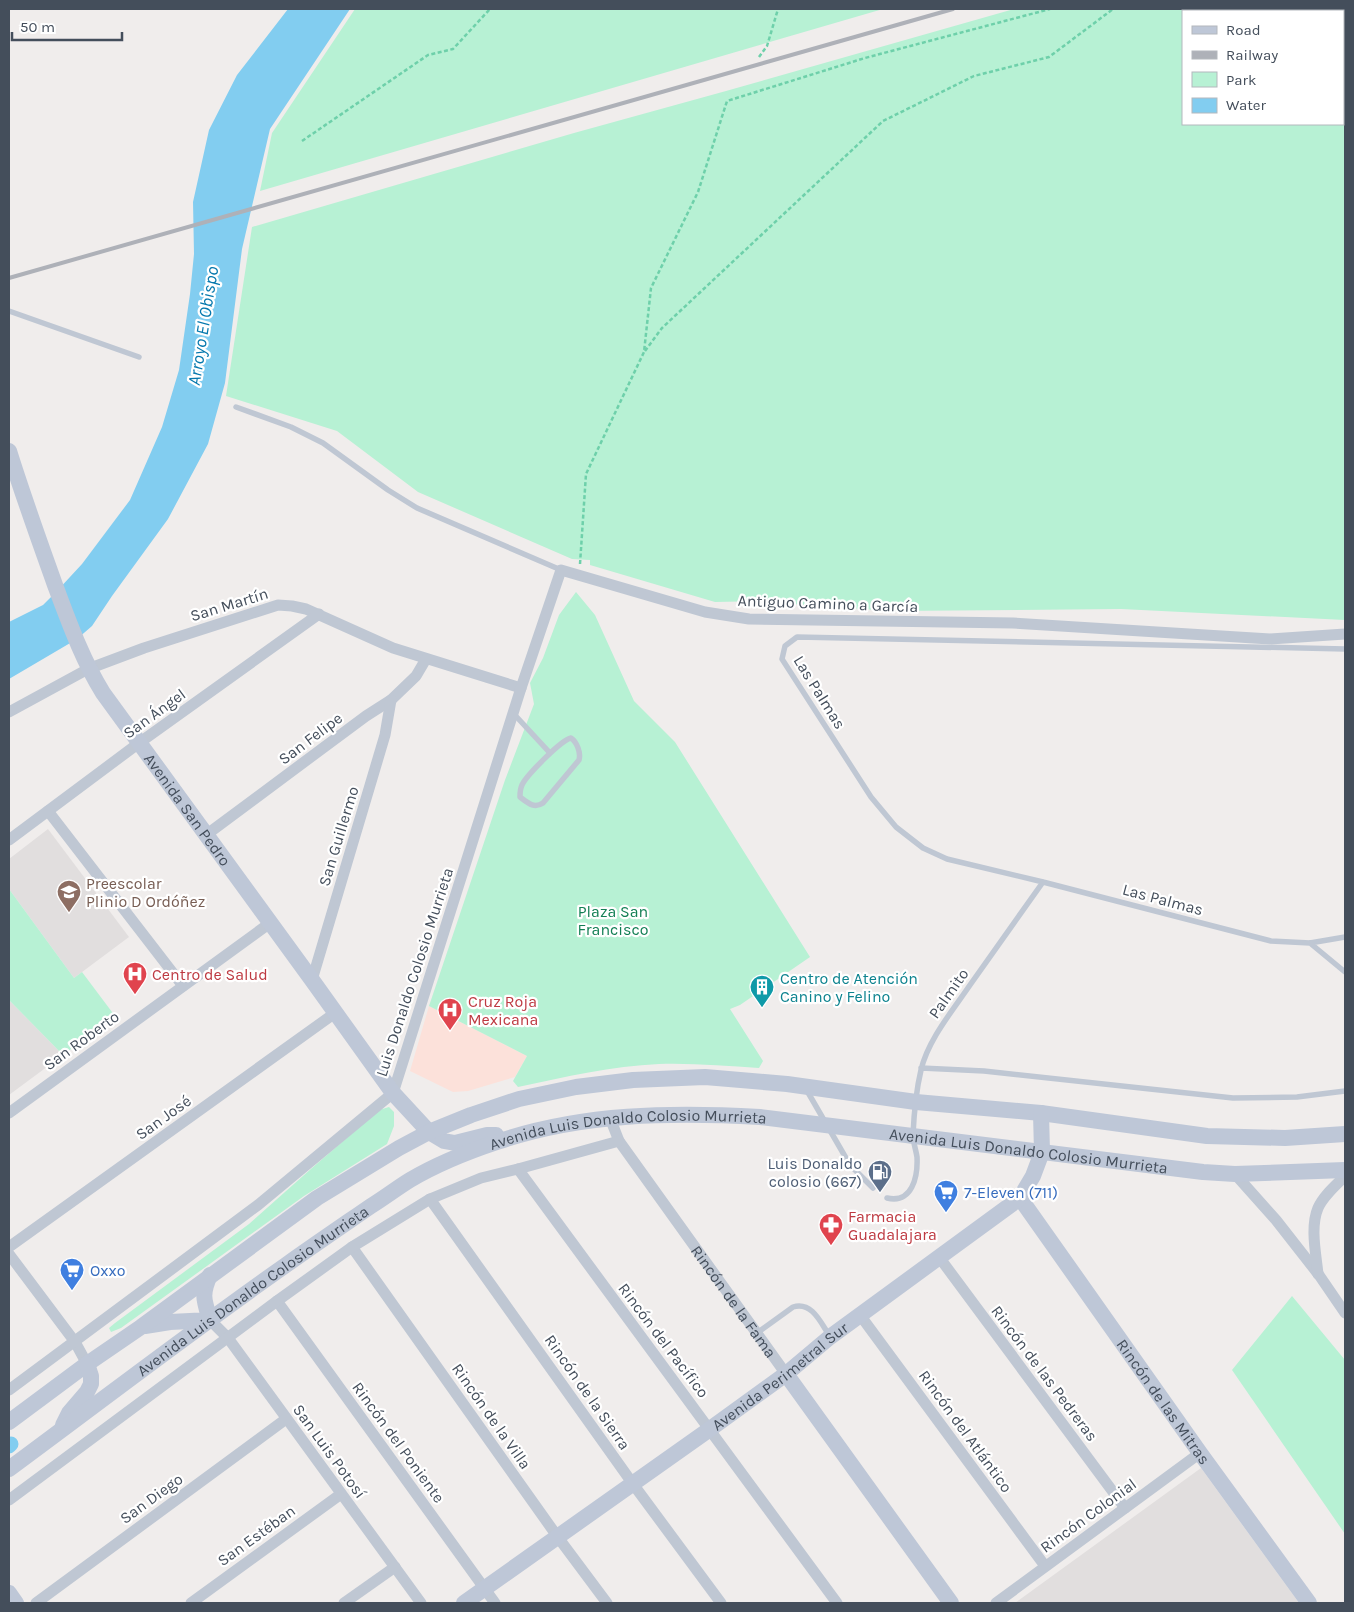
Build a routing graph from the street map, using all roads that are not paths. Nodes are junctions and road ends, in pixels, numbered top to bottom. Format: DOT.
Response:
graph roads {
  1 [pos="9,311"];
  2 [pos="139,357"];
  3 [pos="236,407"];
  4 [pos="9,451"];
  5 [pos="12,469"];
  6 [pos="561,570"];
  7 [pos="319,614"];
  8 [pos="1345,634"];
  9 [pos="1345,649"];
  10 [pos="426,659"];
  11 [pos="88,669"];
  12 [pos="520,688"];
  13 [pos="391,700"];
  14 [pos="9,712"];
  15 [pos="513,713"];
  16 [pos="139,743"];
  17 [pos="550,753"];
  18 [pos="48,811"];
  19 [pos="206,835"];
  20 [pos="9,840"];
  21 [pos="1043,882"];
  22 [pos="270,923"];
  23 [pos="1345,937"];
  24 [pos="1310,944"];
  25 [pos="1345,972"];
  26 [pos="312,980"];
  27 [pos="182,986"];
  28 [pos="335,1013"];
  29 [pos="922,1068"];
  30 [pos="805,1088"];
  31 [pos="1345,1091"];
  32 [pos="393,1093"];
  33 [pos="916,1102"];
  34 [pos="9,1113"];
  35 [pos="1042,1113"];
  36 [pos="610,1118"];
  37 [pos="827,1126"];
  38 [pos="429,1132"];
  39 [pos="1345,1134"];
  40 [pos="913,1137"];
  41 [pos="510,1138"];
  42 [pos="619,1141"];
  43 [pos="1042,1152"];
  44 [pos="518,1169"];
  45 [pos="1345,1170"];
  46 [pos="1235,1174"];
  47 [pos="1345,1176"];
  48 [pos="873,1188"];
  49 [pos="887,1198"];
  50 [pos="1020,1198"];
  51 [pos="430,1199"];
  52 [pos="9,1247"];
  53 [pos="352,1247"];
  54 [pos="9,1254"];
  55 [pos="940,1257"];
  56 [pos="210,1275"];
  57 [pos="1319,1275"];
  58 [pos="277,1301"];
  59 [pos="1345,1313"];
  60 [pos="860,1315"];
  61 [pos="210,1320"];
  62 [pos="141,1327"];
  63 [pos="757,1333"];
  64 [pos="830,1337"];
  65 [pos="228,1338"];
  66 [pos="75,1342"];
  67 [pos="87,1364"];
  68 [pos="786,1374"];
  69 [pos="9,1390"];
  70 [pos="286,1419"];
  71 [pos="9,1422"];
  72 [pos="710,1429"];
  73 [pos="60,1431"];
  74 [pos="1200,1453"];
  75 [pos="9,1469"];
  76 [pos="633,1484"];
  77 [pos="341,1494"];
  78 [pos="9,1500"];
  79 [pos="1125,1508"];
  80 [pos="558,1536"];
  81 [pos="1046,1566"];
  82 [pos="395,1567"];
  83 [pos="484,1588"];
  84 [pos="9,1593"];
  85 [pos="16,1603"];
  86 [pos="36,1603"];
  87 [pos="191,1603"];
  88 [pos="344,1603"];
  89 [pos="421,1603"];
  90 [pos="464,1603"];
  91 [pos="495,1603"];
  92 [pos="607,1603"];
  93 [pos="721,1603"];
  94 [pos="837,1603"];
  95 [pos="951,1603"];
  96 [pos="996,1603"];
  97 [pos="1309,1603"];
  1 -- 2 [label="lane"];
  3 -- 6 [label="lane, Antiguo Camino a García"];
  4 -- 5 [label="main road, Avenida San Pedro"];
  5 -- 11 [label="main road, Avenida San Pedro"];
  6 -- 8 [label="street, Antiguo Camino a García"];
  6 -- 12 [label="street, Luis Donaldo Colosio Murrieta"];
  7 -- 10 [label="street, San Martín"];
  7 -- 11 [label="street, San Martín"];
  7 -- 16 [label="street, San Ángel"];
  9 -- 21 [label="lane, Las Palmas"];
  10 -- 12 [label="street, San Martín"];
  10 -- 13 [label="street, San Felipe"];
  11 -- 14 [label="street, San Martín"];
  11 -- 16 [label="main road, Avenida San Pedro"];
  12 -- 15 [label="street, Luis Donaldo Colosio Murrieta"];
  13 -- 19 [label="street, San Felipe"];
  13 -- 26 [label="street, San Guillermo"];
  15 -- 17 [label="lane"];
  15 -- 32 [label="street, Luis Donaldo Colosio Murrieta"];
  16 -- 18 [label="street, San Ángel"];
  16 -- 19 [label="main road, Avenida San Pedro"];
  17 -- 17 [label="lane"];
  18 -- 20 [label="street, San Ángel"];
  18 -- 27 [label="street"];
  19 -- 22 [label="main road, Avenida San Pedro"];
  21 -- 24 [label="lane, Las Palmas"];
  21 -- 29 [label="lane, Palmito"];
  22 -- 26 [label="main road, Avenida San Pedro"];
  22 -- 27 [label="street, San Roberto"];
  23 -- 24 [label="lane, Las Palmas"];
  24 -- 25 [label="lane"];
  26 -- 28 [label="main road, Avenida San Pedro"];
  27 -- 34 [label="street, San Roberto"];
  28 -- 32 [label="main road, Avenida San Pedro"];
  28 -- 52 [label="street, San José"];
  29 -- 31 [label="lane"];
  29 -- 33 [label="lane, Palmito"];
  30 -- 33 [label="main road"];
  30 -- 37 [label="lane"];
  30 -- 38 [label="main road"];
  32 -- 38 [label="main road, Avenida San Pedro"];
  32 -- 66 [label="street, Luis Donaldo Colosio Murrieta"];
  33 -- 35 [label="main road"];
  33 -- 40 [label="lane, Palmito"];
  35 -- 39 [label="main road"];
  35 -- 43 [label="main road, Avenida Perimetral Sur"];
  36 -- 37 [label="main road, Avenida Luis Donaldo Colosio Murrieta"];
  36 -- 41 [label="main road, Avenida Luis Donaldo Colosio Murrieta"];
  36 -- 42 [label="street, Rincón de la Fama"];
  37 -- 40 [label="main road, Avenida Luis Donaldo Colosio Murrieta"];
  37 -- 48 [label="lane"];
  38 -- 41 [label="main road"];
  38 -- 56 [label="main road"];
  40 -- 43 [label="main road, Avenida Luis Donaldo Colosio Murrieta"];
  40 -- 49 [label="lane, Palmito"];
  41 -- 61 [label="main road, Avenida Luis Donaldo Colosio Murrieta"];
  42 -- 44 [label="street"];
  42 -- 63 [label="street, Rincón de la Fama"];
  43 -- 46 [label="main road, Avenida Luis Donaldo Colosio Murrieta"];
  43 -- 50 [label="main road, Avenida Perimetral Sur"];
  44 -- 51 [label="street"];
  44 -- 72 [label="street, Rincón del Pacífico"];
  45 -- 46 [label="main road, Avenida Luis Donaldo Colosio Murrieta"];
  46 -- 57 [label="street"];
  47 -- 57 [label="street"];
  50 -- 55 [label="main road, Avenida Perimetral Sur"];
  50 -- 74 [label="main road, Rincón de las Mitras"];
  51 -- 53 [label="street"];
  51 -- 76 [label="street, Rincón de la Sierra"];
  53 -- 58 [label="street"];
  53 -- 80 [label="street, Rincón de la Villa"];
  54 -- 66 [label="street"];
  55 -- 60 [label="main road, Avenida Perimetral Sur"];
  55 -- 79 [label="street, Rincón de las Pedreras"];
  56 -- 61 [label="main road"];
  56 -- 62 [label="main road"];
  57 -- 59 [label="street"];
  58 -- 65 [label="street"];
  58 -- 83 [label="street, Rincón del Poniente"];
  60 -- 64 [label="main road, Avenida Perimetral Sur"];
  60 -- 81 [label="street, Rincón del Atlántico"];
  61 -- 62 [label="main road"];
  61 -- 65 [label="street, San Luis Potosí"];
  61 -- 73 [label="main road, Avenida Luis Donaldo Colosio Murrieta"];
  62 -- 67 [label="main road"];
  63 -- 64 [label="lane"];
  63 -- 68 [label="street, Rincón de la Fama"];
  64 -- 68 [label="main road, Avenida Perimetral Sur"];
  65 -- 70 [label="street, San Luis Potosí"];
  65 -- 78 [label="street"];
  66 -- 67 [label="street"];
  66 -- 69 [label="street, Luis Donaldo Colosio Murrieta"];
  67 -- 71 [label="main road"];
  67 -- 73 [label="main road"];
  68 -- 72 [label="main road, Avenida Perimetral Sur"];
  68 -- 95 [label="main road, Rincón de la Fama"];
  70 -- 77 [label="street, San Luis Potosí"];
  70 -- 86 [label="street, San Diego"];
  72 -- 76 [label="main road, Avenida Perimetral Sur"];
  72 -- 94 [label="street, Rincón del Pacífico"];
  73 -- 75 [label="main road, Avenida Luis Donaldo Colosio Murrieta"];
  74 -- 79 [label="street, Rincón Colonial"];
  74 -- 97 [label="main road, Rincón de las Mitras"];
  76 -- 80 [label="main road, Avenida Perimetral Sur"];
  76 -- 93 [label="street, Rincón de la Sierra"];
  77 -- 82 [label="street, San Luis Potosí"];
  77 -- 87 [label="street, San Estéban"];
  79 -- 81 [label="street, Rincón Colonial"];
  80 -- 83 [label="main road, Avenida Perimetral Sur"];
  80 -- 92 [label="street, Rincón de la Villa"];
  81 -- 96 [label="street, Rincón Colonial"];
  82 -- 88 [label="street"];
  82 -- 89 [label="street, San Luis Potosí"];
  83 -- 90 [label="main road, Avenida Perimetral Sur"];
  83 -- 91 [label="street, Rincón del Poniente"];
  84 -- 85 [label="main road"];
}
